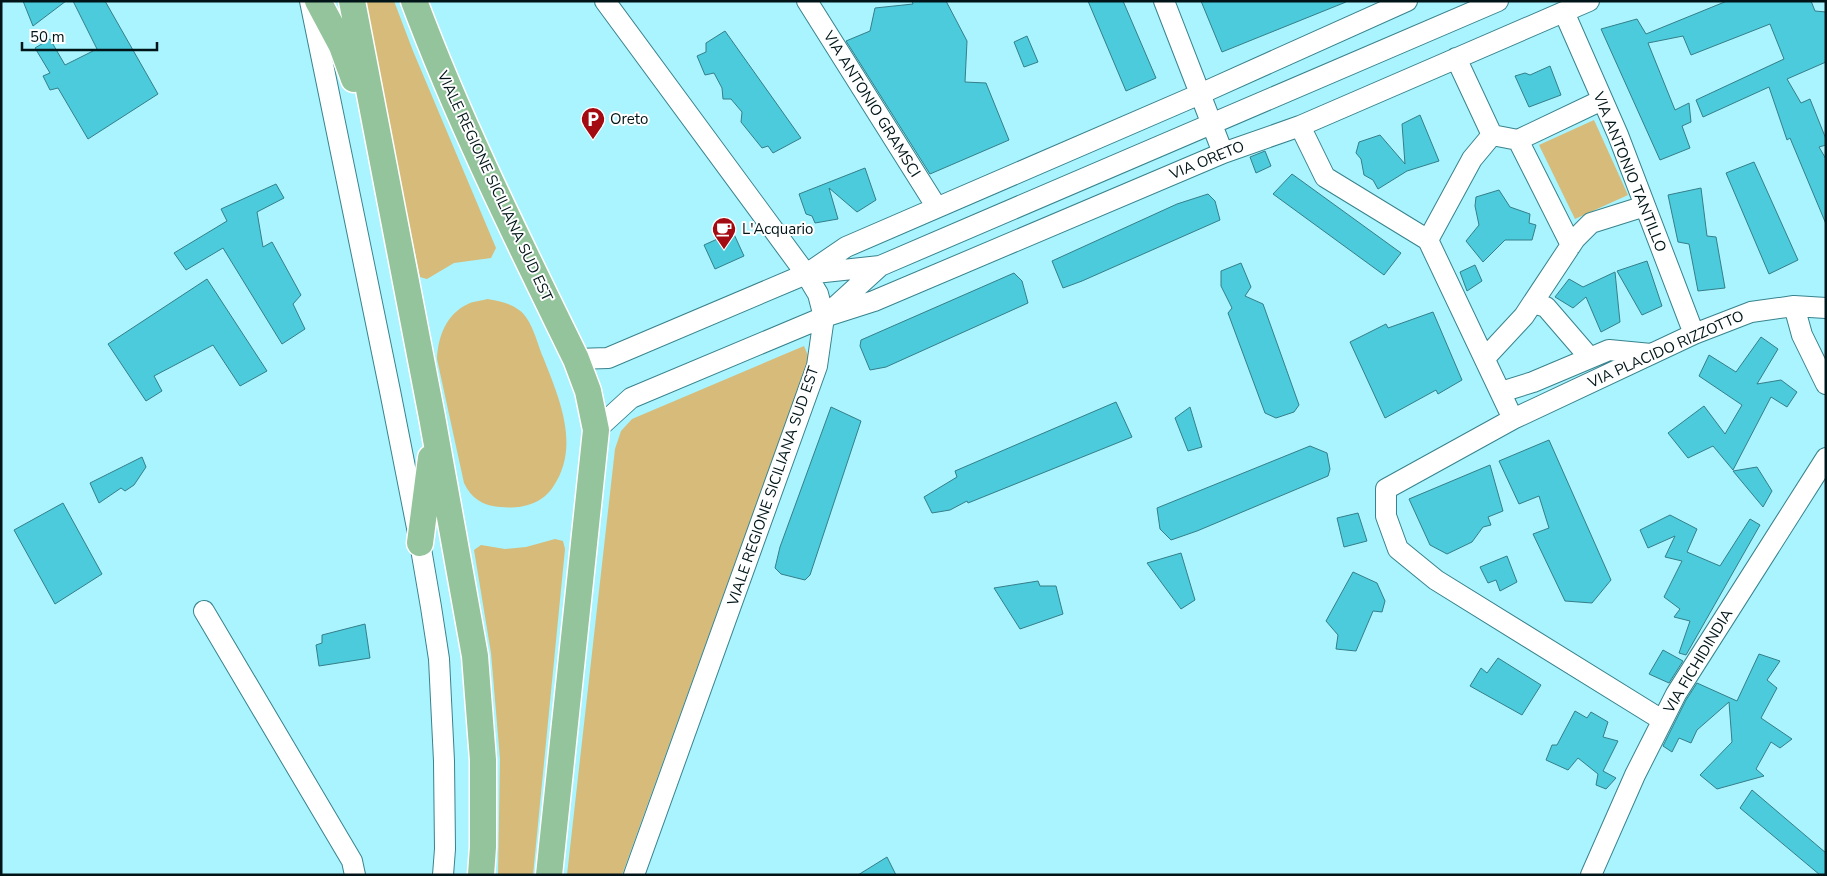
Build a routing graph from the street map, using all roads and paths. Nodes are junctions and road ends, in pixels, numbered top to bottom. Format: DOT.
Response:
graph roads {
  1 [pos="310,1"];
  2 [pos="318,1"];
  3 [pos="352,1"];
  4 [pos="414,1"];
  5 [pos="808,1"];
  6 [pos="1164,1"];
  7 [pos="1407,1"];
  8 [pos="1498,1"];
  9 [pos="1589,1"];
  10 [pos="608,2"];
  11 [pos="1564,12"];
  12 [pos="1456,58"];
  13 [pos="1200,94"];
  14 [pos="1602,100"];
  15 [pos="1212,124"];
  16 [pos="1300,126"];
  17 [pos="1492,135"];
  18 [pos="1518,140"];
  19 [pos="381,150"];
  20 [pos="1223,153"];
  21 [pos="936,206"];
  22 [pos="1645,206"];
  23 [pos="1428,240"];
  24 [pos="1571,245"];
  25 [pos="880,266"];
  26 [pos="806,274"];
  27 [pos="1533,303"];
  28 [pos="1794,306"];
  29 [pos="1826,308"];
  30 [pos="824,317"];
  31 [pos="1694,334"];
  32 [pos="1651,354"];
  33 [pos="1485,358"];
  34 [pos="1590,358"];
  35 [pos="576,359"];
  36 [pos="1826,384"];
  37 [pos="1501,392"];
  38 [pos="432,418"];
  39 [pos="1513,419"];
  40 [pos="596,430"];
  41 [pos="1826,458"];
  42 [pos="420,543"];
  43 [pos="204,610"];
  44 [pos="1662,720"];
  45 [pos="355,875"];
  46 [pos="443,875"];
  47 [pos="481,875"];
  48 [pos="549,875"];
  49 [pos="634,875"];
  50 [pos="1591,875"];
  1 -- 42 [label="street"];
  2 -- 19 [label="main road"];
  3 -- 19 [label="main road"];
  4 -- 35 [label="main road, VIALE REGIONE SICILIANA SUD EST"];
  5 -- 21 [label="street, VIA ANTONIO GRAMSCI"];
  6 -- 13 [label="street"];
  7 -- 13 [label="street"];
  8 -- 15 [label="street, VIA ORETO"];
  9 -- 11 [label="street, VIA ORETO"];
  10 -- 26 [label="street, VIALE REGIONE SICILIANA SUD EST"];
  11 -- 12 [label="street, VIA ORETO"];
  11 -- 14 [label="street, VIA ANTONIO TANTILLO"];
  12 -- 16 [label="street, VIA ORETO"];
  12 -- 17 [label="street"];
  13 -- 15 [label="street"];
  13 -- 21 [label="street"];
  14 -- 18 [label="street"];
  14 -- 22 [label="street, VIA ANTONIO TANTILLO"];
  15 -- 20 [label="street"];
  15 -- 25 [label="street, VIA ORETO"];
  16 -- 20 [label="street, VIA ORETO"];
  16 -- 23 [label="street"];
  17 -- 18 [label="street"];
  17 -- 23 [label="street"];
  18 -- 24 [label="street"];
  19 -- 38 [label="main road"];
  20 -- 30 [label="street, VIA ORETO"];
  21 -- 26 [label="street"];
  22 -- 24 [label="street"];
  22 -- 31 [label="street, VIA ANTONIO TANTILLO"];
  23 -- 33 [label="street"];
  24 -- 27 [label="street"];
  25 -- 26 [label="street"];
  25 -- 30 [label="street"];
  26 -- 30 [label="street, VIALE REGIONE SICILIANA SUD EST"];
  26 -- 35 [label="street"];
  27 -- 33 [label="street"];
  27 -- 34 [label="street"];
  28 -- 29 [label="street, VIA PLACIDO RIZZOTTO"];
  28 -- 31 [label="street, VIA PLACIDO RIZZOTTO"];
  28 -- 36 [label="street"];
  30 -- 40 [label="street"];
  30 -- 49 [label="street, VIALE REGIONE SICILIANA SUD EST"];
  31 -- 32 [label="street, VIA PLACIDO RIZZOTTO"];
  32 -- 34 [label="street"];
  32 -- 39 [label="street, VIA PLACIDO RIZZOTTO"];
  33 -- 37 [label="street"];
  34 -- 37 [label="street"];
  35 -- 40 [label="main road, VIALE REGIONE SICILIANA SUD EST"];
  37 -- 39 [label="street"];
  38 -- 42 [label="main road"];
  38 -- 47 [label="main road"];
  39 -- 44 [label="street, VIA PLACIDO RIZZOTTO"];
  40 -- 48 [label="main road, VIALE REGIONE SICILIANA SUD EST"];
  41 -- 44 [label="street, VIA FICHIDINDIA"];
  42 -- 46 [label="street"];
  43 -- 45 [label="street"];
  44 -- 50 [label="street, VIA FICHIDINDIA"];
}
